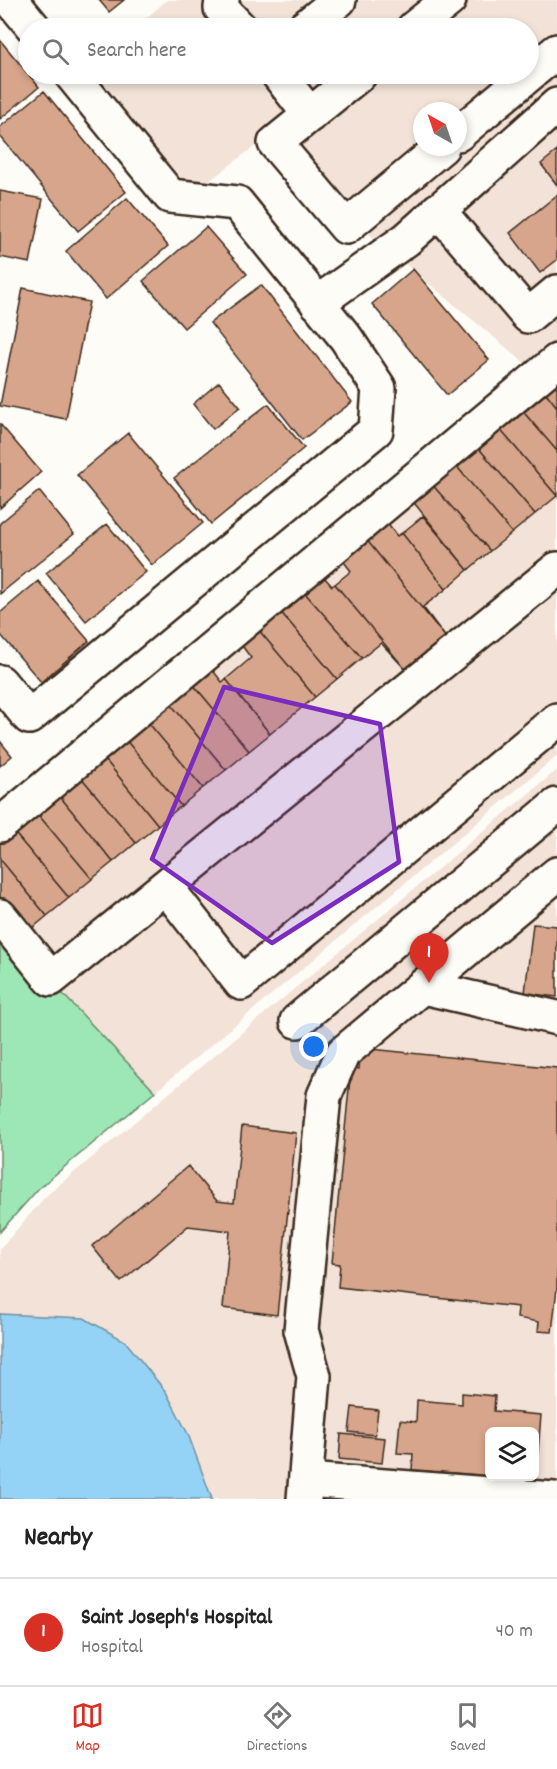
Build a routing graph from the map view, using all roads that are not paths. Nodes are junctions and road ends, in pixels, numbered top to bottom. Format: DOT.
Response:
graph roads {
  1 [pos="11,0"];
  2 [pos="222,0"];
  3 [pos="339,0"];
  4 [pos="449,0"];
  5 [pos="26,18"];
  6 [pos="230,18"];
  7 [pos="316,18"];
  8 [pos="426,18"];
  9 [pos="557,51"];
  10 [pos="539,66"];
  11 [pos="79,84"];
  12 [pos="286,84"];
  13 [pos="348,84"];
  14 [pos="518,84"];
  15 [pos="548,112"];
  16 [pos="310,115"];
  17 [pos="467,126"];
  18 [pos="431,156"];
  19 [pos="438,210"];
  20 [pos="557,292"];
  21 [pos="317,303"];
  22 [pos="557,361"];
  23 [pos="557,569"];
  24 [pos="0,682"];
  25 [pos="557,720"];
  26 [pos="557,805"];
  27 [pos="0,825"];
  28 [pos="557,874"];
  29 [pos="166,886"];
  30 [pos="0,916"];
  31 [pos="423,987"];
  32 [pos="557,1018"];
  33 [pos="297,1021"];
  34 [pos="557,1479"];
  35 [pos="305,1490"];
  36 [pos="554,1499"];
  1 -- 5 [label="street"];
  2 -- 6 [label="street"];
  3 -- 7 [label="street"];
  4 -- 8 [label="street"];
  9 -- 10 [label="street"];
  11 -- 21 [label="street"];
  12 -- 16 [label="street"];
  13 -- 16 [label="street"];
  14 -- 17 [label="street"];
  15 -- 19 [label="street"];
  16 -- 18 [label="street"];
  19 -- 20 [label="street"];
  19 -- 21 [label="street"];
  21 -- 24 [label="street"];
  22 -- 27 [label="street"];
  23 -- 29 [label="street"];
  25 -- 29 [label="street"];
  26 -- 33 [label="street"];
  28 -- 31 [label="street"];
  29 -- 30 [label="street"];
  31 -- 32 [label="street"];
  31 -- 35 [label="street"];
  34 -- 36 [label="street"];
  35 -- 36 [label="street"];
}
